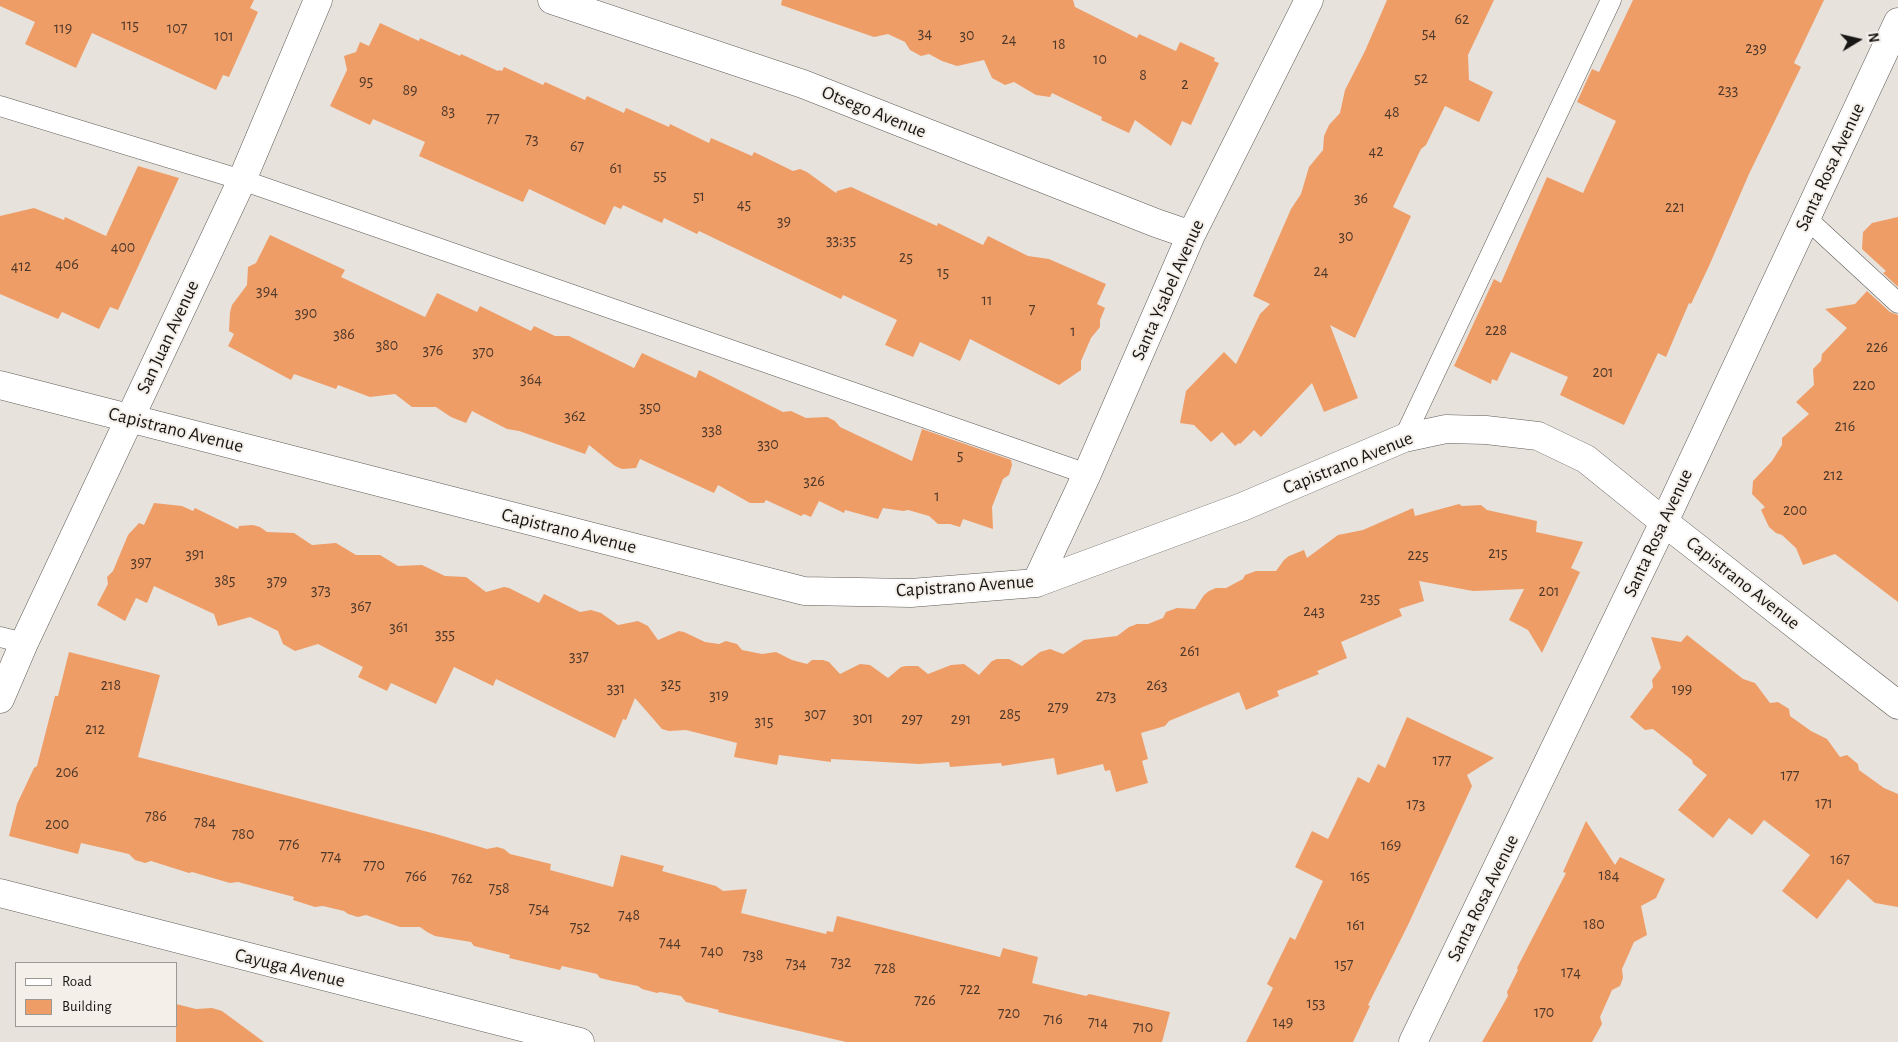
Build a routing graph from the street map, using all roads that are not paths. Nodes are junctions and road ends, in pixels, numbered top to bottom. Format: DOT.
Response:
graph roads {
  1 [pos="318,0"];
  2 [pos="552,0"];
  3 [pos="1309,0"];
  4 [pos="1611,0"];
  5 [pos="1898,22"];
  6 [pos="0,106"];
  7 [pos="242,180"];
  8 [pos="1806,218"];
  9 [pos="1191,235"];
  10 [pos="1898,303"];
  11 [pos="0,385"];
  12 [pos="130,418"];
  13 [pos="1404,438"];
  14 [pos="1087,474"];
  15 [pos="1664,522"];
  16 [pos="1036,583"];
  17 [pos="12,640"];
  18 [pos="0,699"];
  19 [pos="1898,704"];
  20 [pos="0,893"];
  21 [pos="580,1042"];
  22 [pos="1413,1042"];
  1 -- 7 [label="street, San Juan Avenue"];
  2 -- 9 [label="street, Otsego Avenue"];
  3 -- 9 [label="street, Santa Ysabel Avenue"];
  4 -- 13 [label="lane"];
  5 -- 8 [label="street, Santa Rosa Avenue"];
  6 -- 7 [label="lane"];
  7 -- 12 [label="street, San Juan Avenue"];
  7 -- 14 [label="lane"];
  8 -- 10 [label="lane"];
  8 -- 15 [label="street, Santa Rosa Avenue"];
  9 -- 14 [label="street, Santa Ysabel Avenue"];
  11 -- 12 [label="street, Capistrano Avenue"];
  12 -- 16 [label="street, Capistrano Avenue"];
  12 -- 17 [label="street, San Juan Avenue"];
  13 -- 15 [label="street, Capistrano Avenue"];
  13 -- 16 [label="street, Capistrano Avenue"];
  14 -- 16 [label="street, Santa Ysabel Avenue"];
  15 -- 19 [label="street, Capistrano Avenue"];
  15 -- 22 [label="street, Santa Rosa Avenue"];
  17 -- 18 [label="street, San Juan Avenue"];
  20 -- 21 [label="street, Cayuga Avenue"];
}
